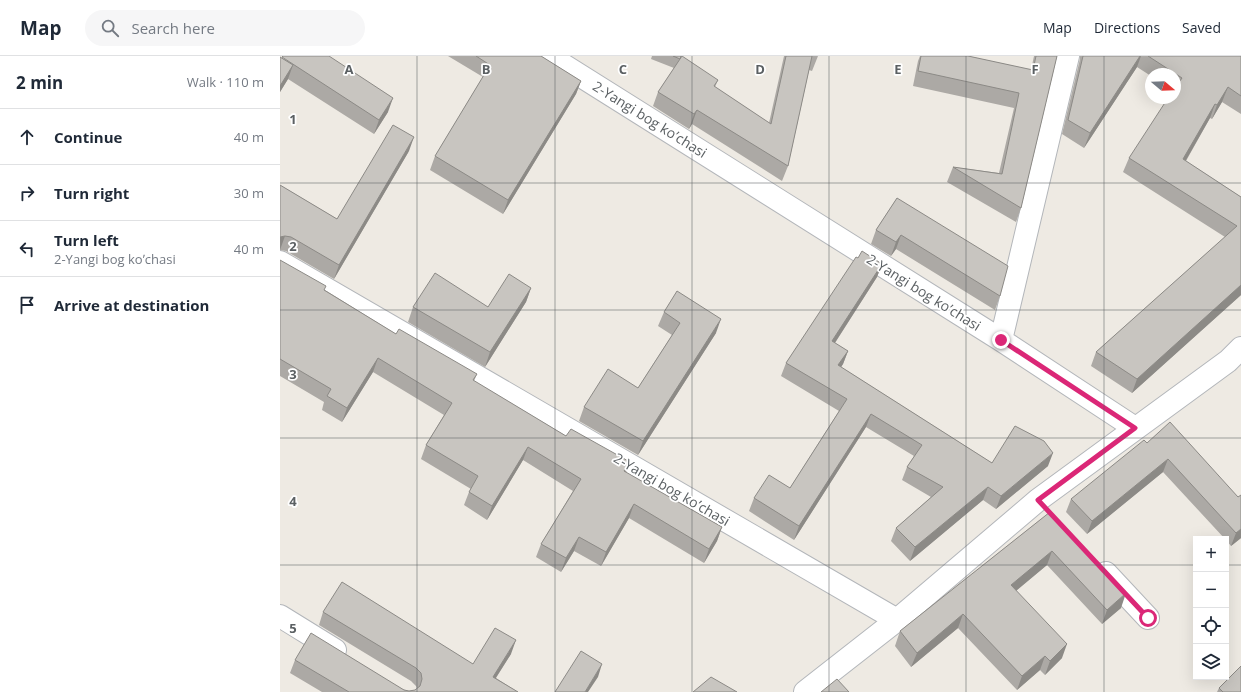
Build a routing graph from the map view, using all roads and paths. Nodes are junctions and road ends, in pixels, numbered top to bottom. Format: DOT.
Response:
graph roads {
  1 [pos="549,56"];
  2 [pos="1068,56"];
  3 [pos="280,262"];
  4 [pos="1001,340"];
  5 [pos="1237,359"];
  6 [pos="1135,428"];
  7 [pos="1038,500"];
  8 [pos="1054,517"];
  9 [pos="1090,556"];
  10 [pos="280,616"];
  11 [pos="1148,618"];
  12 [pos="897,620"];
  13 [pos="353,660"];
  14 [pos="805,692"];
  1 -- 4 [label="street, 2-Yangi bog koʼchasi"];
  2 -- 4 [label="street"];
  3 -- 12 [label="street, 2-Yangi bog koʼchasi"];
  4 -- 6 [label="street, 2-Yangi bog koʼchasi"];
  5 -- 6 [label="street"];
  6 -- 7 [label="street"];
  7 -- 8 [label="street"];
  7 -- 12 [label="street"];
  9 -- 11 [label="street"];
  10 -- 13 [label="street"];
  12 -- 14 [label="street"];
}
